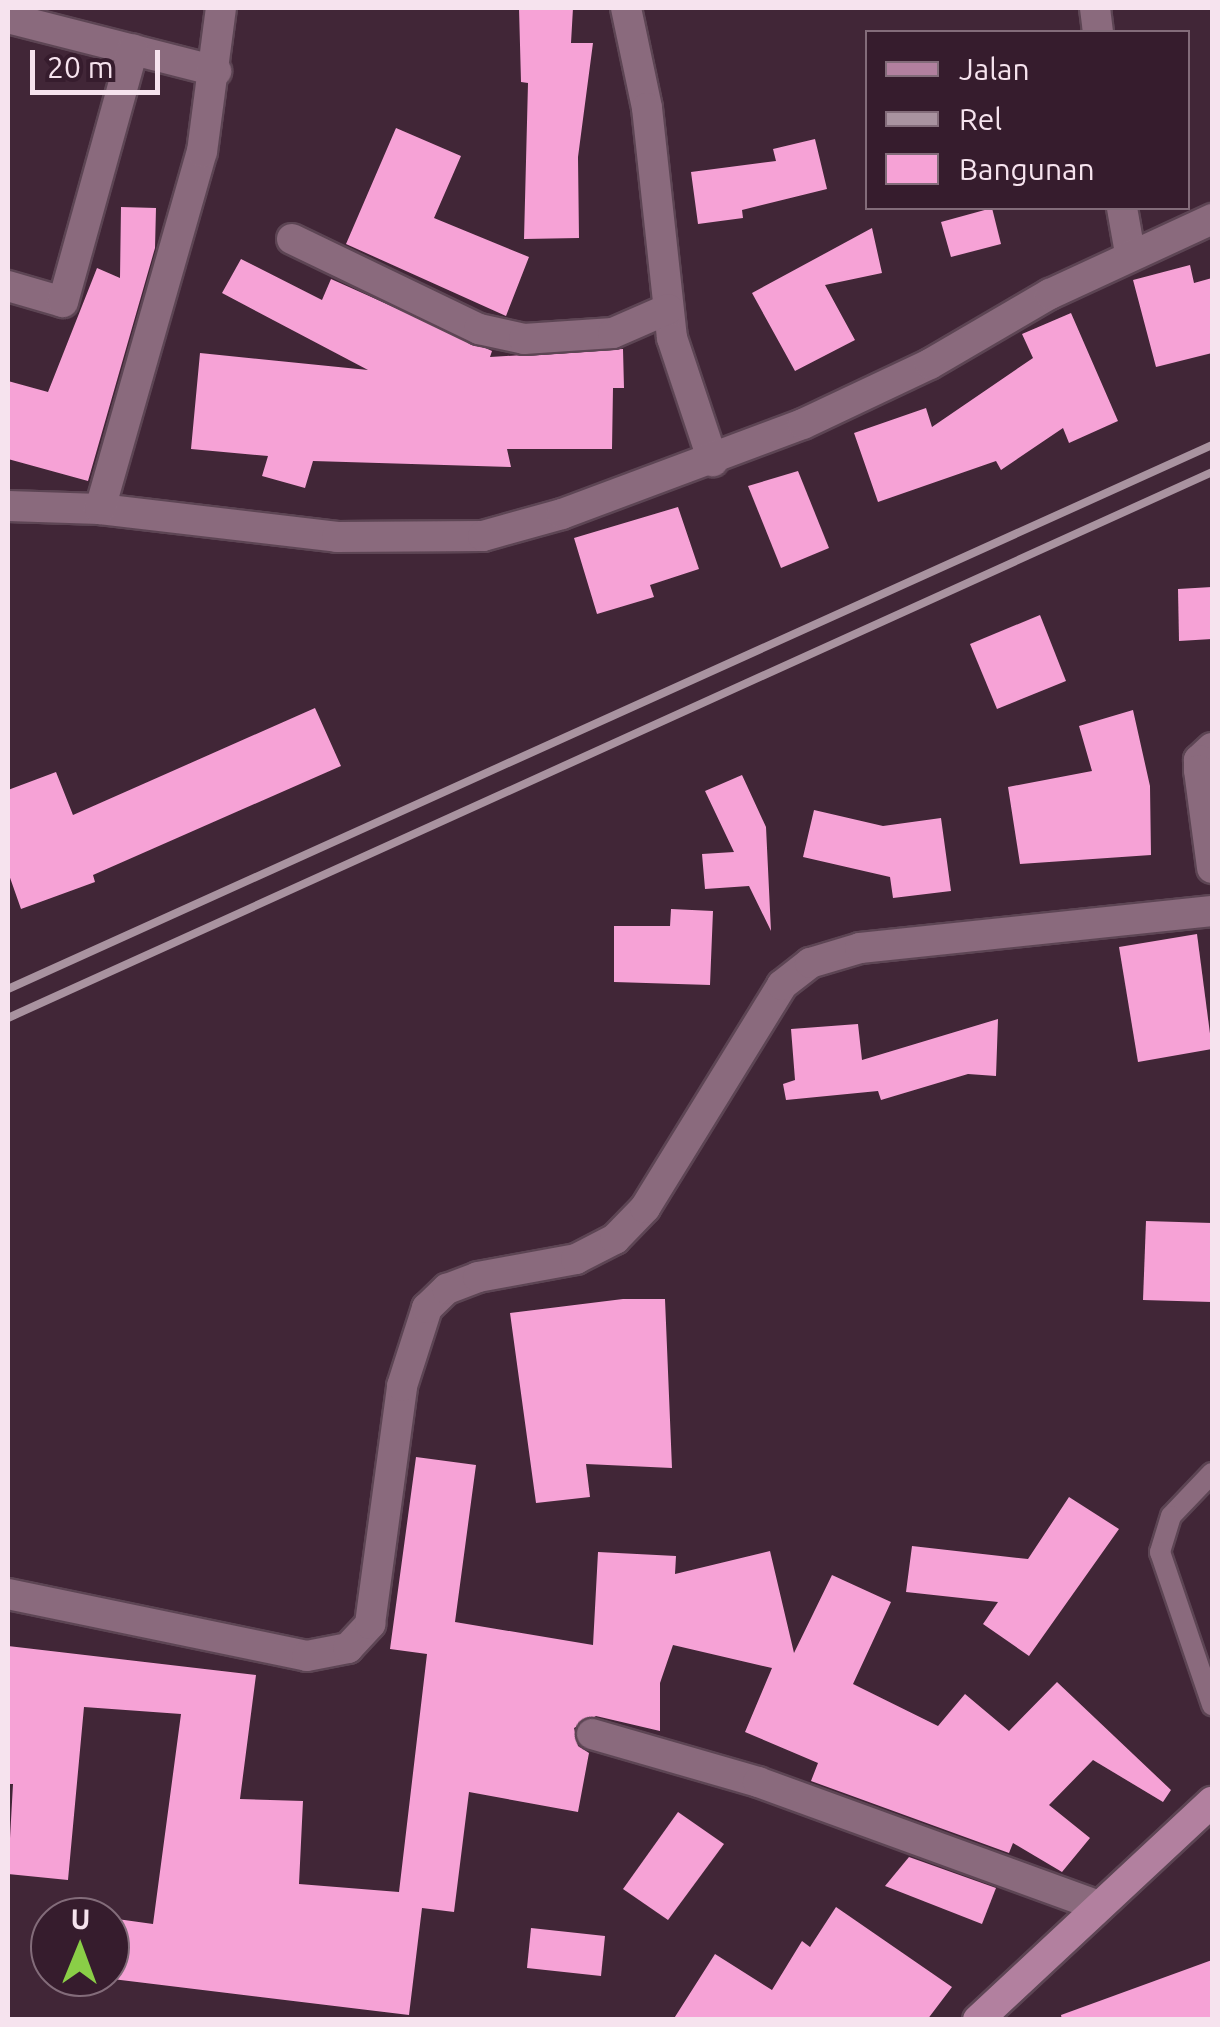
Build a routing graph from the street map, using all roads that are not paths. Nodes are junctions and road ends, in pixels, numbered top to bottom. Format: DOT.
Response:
graph roads {
  1 [pos="220,8"];
  2 [pos="626,8"];
  3 [pos="8,18"];
  4 [pos="133,50"];
  5 [pos="216,72"];
  6 [pos="1122,210"];
  7 [pos="1212,219"];
  8 [pos="292,239"];
  9 [pos="1130,254"];
  10 [pos="8,286"];
  11 [pos="668,309"];
  12 [pos="713,461"];
  13 [pos="8,506"];
  14 [pos="100,509"];
  15 [pos="1212,748"];
  16 [pos="1212,868"];
  17 [pos="1212,911"];
  18 [pos="1212,1473"];
  19 [pos="8,1594"];
  20 [pos="1212,1705"];
  21 [pos="592,1734"];
  22 [pos="1212,1802"];
  23 [pos="1099,1906"];
  24 [pos="978,2020"];
  1 -- 5 [label="street"];
  2 -- 11 [label="street"];
  3 -- 4 [label="street"];
  4 -- 5 [label="street"];
  4 -- 10 [label="street"];
  5 -- 14 [label="street"];
  6 -- 9 [label="street"];
  7 -- 9 [label="street"];
  8 -- 11 [label="street"];
  9 -- 12 [label="street"];
  11 -- 12 [label="street"];
  12 -- 14 [label="street"];
  13 -- 14 [label="street"];
  15 -- 16 [label="street"];
  17 -- 19 [label="street"];
  18 -- 20 [label="lane"];
  21 -- 23 [label="street"];
  22 -- 23 [label="main road"];
  23 -- 24 [label="main road"];
}
